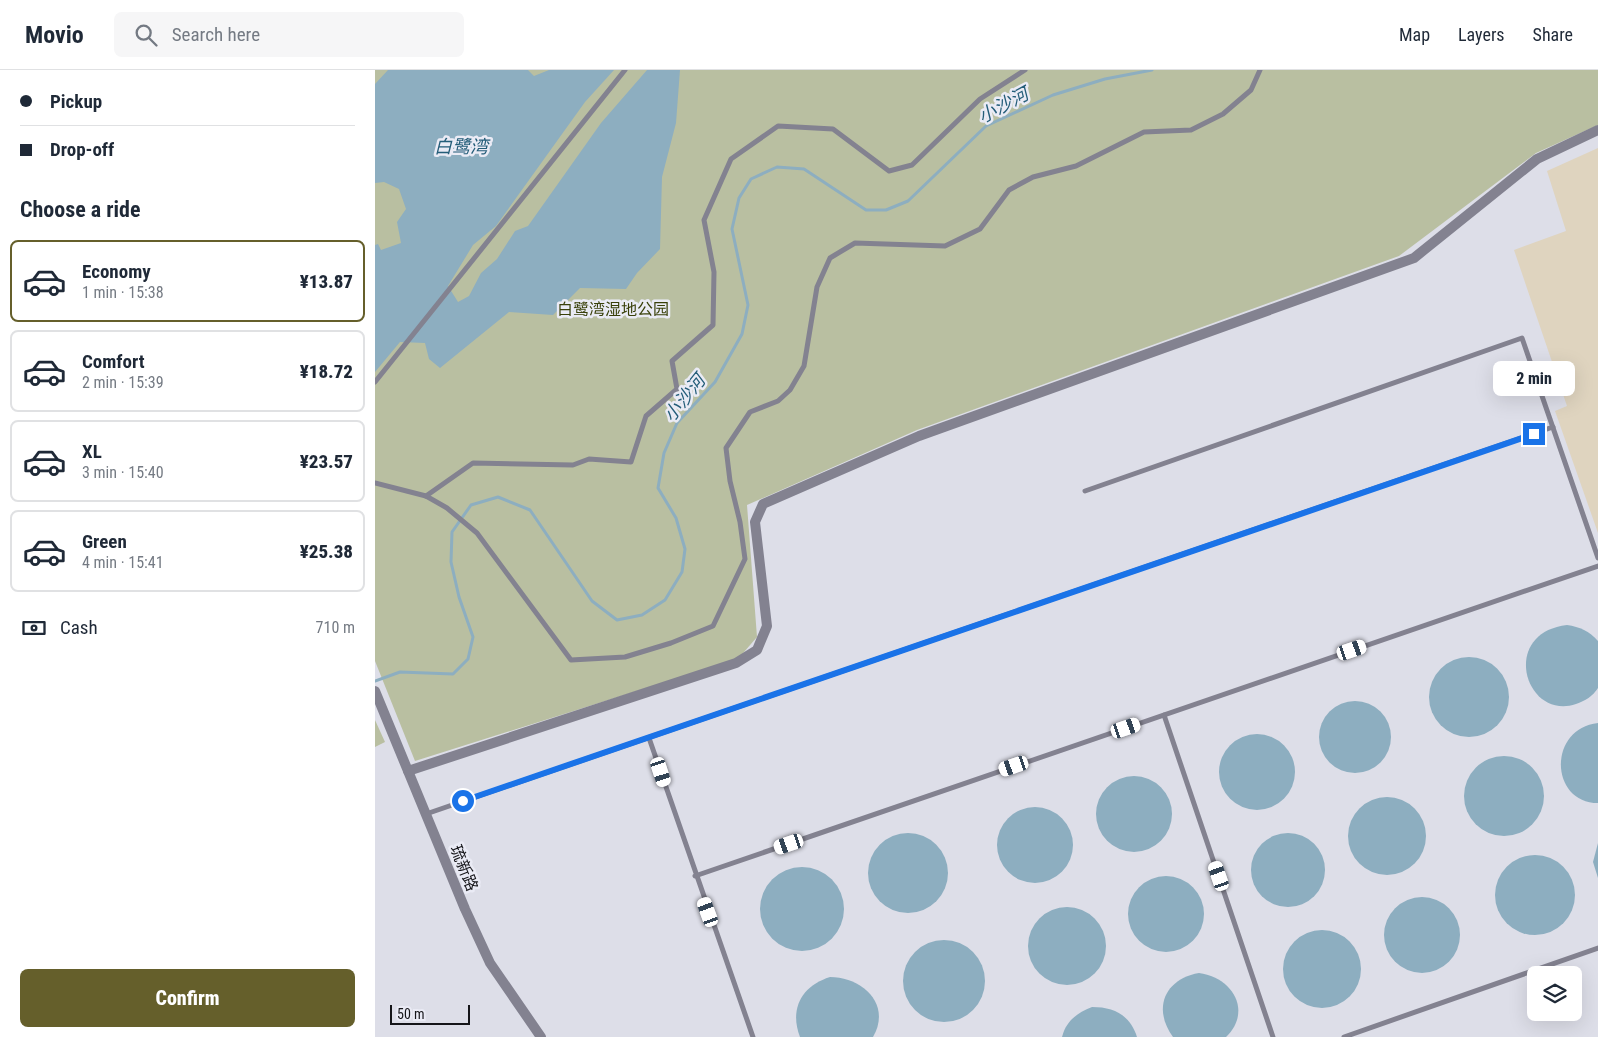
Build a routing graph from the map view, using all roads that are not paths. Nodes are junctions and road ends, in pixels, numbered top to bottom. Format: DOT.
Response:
graph roads {
  1 [pos="625,70"];
  2 [pos="1025,70"];
  3 [pos="1260,70"];
  4 [pos="1598,130"];
  5 [pos="375,382"];
  6 [pos="1553,427"];
  7 [pos="375,483"];
  8 [pos="1085,491"];
  9 [pos="426,496"];
  10 [pos="1598,558"];
  11 [pos="1598,566"];
  12 [pos="377,696"];
  13 [pos="1163,715"];
  14 [pos="649,738"];
  15 [pos="408,771"];
  16 [pos="426,814"];
  17 [pos="695,876"];
  18 [pos="1598,948"];
  19 [pos="541,1037"];
  20 [pos="753,1037"];
  21 [pos="1273,1037"];
  22 [pos="1344,1037"];
  1 -- 5 [label="lane"];
  2 -- 9 [label="lane"];
  3 -- 9 [label="lane"];
  4 -- 15 [label="street"];
  6 -- 8 [label="lane"];
  6 -- 10 [label="lane"];
  6 -- 14 [label="lane"];
  7 -- 9 [label="lane"];
  11 -- 13 [label="lane"];
  12 -- 15 [label="street, 琉新路"];
  13 -- 17 [label="lane"];
  13 -- 21 [label="lane"];
  14 -- 16 [label="lane"];
  14 -- 17 [label="lane"];
  15 -- 16 [label="street, 琉新路"];
  16 -- 19 [label="street, 琉新路"];
  17 -- 20 [label="lane"];
  18 -- 22 [label="lane"];
}
